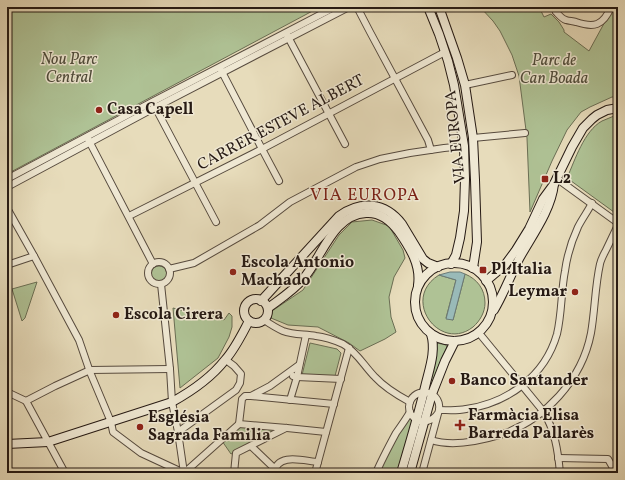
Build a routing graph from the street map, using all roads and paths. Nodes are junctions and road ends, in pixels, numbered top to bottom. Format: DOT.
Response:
graph roads {
  1 [pos="335,7"];
  2 [pos="349,7"];
  3 [pos="357,7"];
  4 [pos="428,7"];
  5 [pos="439,7"];
  6 [pos="612,7"];
  7 [pos="556,12"];
  8 [pos="287,35"];
  9 [pos="445,52"];
  10 [pos="221,70"];
  11 [pos="512,75"];
  12 [pos="394,78"];
  13 [pos="465,85"];
  14 [pos="154,104"];
  15 [pos="618,108"];
  16 [pos="329,114"];
  17 [pos="525,133"];
  18 [pos="473,138"];
  19 [pos="88,139"];
  20 [pos="345,144"];
  21 [pos="464,146"];
  22 [pos="262,149"];
  23 [pos="431,150"];
  24 [pos="7,179"];
  25 [pos="279,181"];
  26 [pos="555,181"];
  27 [pos="195,184"];
  28 [pos="7,187"];
  29 [pos="592,203"];
  30 [pos="7,208"];
  31 [pos="129,216"];
  32 [pos="216,222"];
  33 [pos="618,224"];
  34 [pos="34,256"];
  35 [pos="154,264"];
  36 [pos="452,264"];
  37 [pos="7,265"];
  38 [pos="438,266"];
  39 [pos="473,268"];
  40 [pos="169,269"];
  41 [pos="486,281"];
  42 [pos="161,284"];
  43 [pos="418,287"];
  44 [pos="261,301"];
  45 [pos="268,308"];
  46 [pos="491,316"];
  47 [pos="264,320"];
  48 [pos="249,321"];
  49 [pos="479,333"];
  50 [pos="431,334"];
  51 [pos="306,335"];
  52 [pos="455,342"];
  53 [pos="349,348"];
  54 [pos="226,360"];
  55 [pos="299,365"];
  56 [pos="170,369"];
  57 [pos="90,370"];
  58 [pos="288,373"];
  59 [pos="296,377"];
  60 [pos="341,379"];
  61 [pos="522,386"];
  62 [pos="7,392"];
  63 [pos="428,393"];
  64 [pos="248,396"];
  65 [pos="290,400"];
  66 [pos="26,401"];
  67 [pos="172,402"];
  68 [pos="410,402"];
  69 [pos="334,404"];
  70 [pos="543,411"];
  71 [pos="410,412"];
  72 [pos="438,412"];
  73 [pos="420,421"];
  74 [pos="111,422"];
  75 [pos="239,424"];
  76 [pos="287,428"];
  77 [pos="178,432"];
  78 [pos="326,432"];
  79 [pos="431,440"];
  80 [pos="48,442"];
  81 [pos="7,444"];
  82 [pos="251,446"];
  83 [pos="558,458"];
  84 [pos="318,462"];
  85 [pos="274,471"];
  86 [pos="65,473"];
  87 [pos="184,473"];
  88 [pos="234,473"];
  89 [pos="315,473"];
  90 [pos="376,473"];
  91 [pos="401,473"];
  92 [pos="410,473"];
  93 [pos="422,473"];
  94 [pos="560,473"];
  95 [pos="616,473"];
  1 -- 8 [label="street"];
  2 -- 8 [label="street"];
  3 -- 12 [label="street"];
  4 -- 9 [label="street, VIA EUROPA"];
  5 -- 13 [label="street, VIA EUROPA"];
  6 -- 7 [label="street"];
  8 -- 10 [label="street"];
  8 -- 16 [label="street"];
  9 -- 12 [label="street, CARRER ESTEVE ALBERT"];
  9 -- 21 [label="street, VIA EUROPA"];
  10 -- 14 [label="street"];
  10 -- 22 [label="street"];
  11 -- 13 [label="street"];
  12 -- 16 [label="street, CARRER ESTEVE ALBERT"];
  12 -- 23 [label="street"];
  13 -- 18 [label="street, VIA EUROPA"];
  14 -- 19 [label="street"];
  14 -- 27 [label="street"];
  15 -- 26 [label="street"];
  16 -- 20 [label="street"];
  16 -- 22 [label="street, CARRER ESTEVE ALBERT"];
  17 -- 18 [label="street"];
  18 -- 39 [label="street, VIA EUROPA"];
  19 -- 24 [label="street"];
  19 -- 28 [label="street"];
  19 -- 31 [label="street"];
  21 -- 23 [label="street"];
  21 -- 36 [label="street, VIA EUROPA"];
  22 -- 25 [label="street"];
  22 -- 27 [label="street, CARRER ESTEVE ALBERT"];
  23 -- 40 [label="street"];
  26 -- 29 [label="street"];
  26 -- 41 [label="street"];
  26 -- 46 [label="street"];
  27 -- 31 [label="street, CARRER ESTEVE ALBERT"];
  27 -- 32 [label="street"];
  29 -- 33 [label="street"];
  29 -- 61 [label="street"];
  30 -- 34 [label="street"];
  31 -- 35 [label="street"];
  33 -- 70 [label="street"];
  34 -- 37 [label="street"];
  34 -- 57 [label="street"];
  35 -- 40 [label="street"];
  35 -- 42 [label="street"];
  36 -- 38 [label="street"];
  36 -- 39 [label="street"];
  38 -- 43 [label="street"];
  38 -- 44 [label="street"];
  39 -- 41 [label="street"];
  40 -- 42 [label="street"];
  41 -- 46 [label="street"];
  42 -- 56 [label="street"];
  43 -- 45 [label="street"];
  43 -- 50 [label="street"];
  44 -- 45 [label="street"];
  44 -- 48 [label="street"];
  45 -- 47 [label="street"];
  46 -- 49 [label="street"];
  47 -- 48 [label="street"];
  47 -- 51 [label="street"];
  48 -- 54 [label="street"];
  49 -- 52 [label="street"];
  49 -- 61 [label="street"];
  50 -- 52 [label="street"];
  50 -- 63 [label="street"];
  51 -- 53 [label="street"];
  51 -- 55 [label="street"];
  52 -- 63 [label="street"];
  53 -- 60 [label="street"];
  53 -- 68 [label="street"];
  54 -- 67 [label="street"];
  54 -- 77 [label="street"];
  55 -- 58 [label="street"];
  55 -- 59 [label="street"];
  56 -- 57 [label="street"];
  56 -- 67 [label="street"];
  57 -- 66 [label="street"];
  57 -- 74 [label="street"];
  58 -- 59 [label="street"];
  58 -- 64 [label="street"];
  59 -- 60 [label="street"];
  59 -- 65 [label="street"];
  60 -- 69 [label="street"];
  61 -- 70 [label="street"];
  61 -- 72 [label="street"];
  62 -- 66 [label="street"];
  63 -- 68 [label="street"];
  63 -- 72 [label="street"];
  63 -- 73 [label="street"];
  64 -- 65 [label="street"];
  64 -- 75 [label="street"];
  65 -- 69 [label="street"];
  66 -- 80 [label="street"];
  67 -- 74 [label="street"];
  67 -- 77 [label="street"];
  68 -- 71 [label="street"];
  69 -- 78 [label="street"];
  70 -- 79 [label="street"];
  70 -- 83 [label="street"];
  71 -- 73 [label="street"];
  71 -- 90 [label="street"];
  72 -- 73 [label="street"];
  72 -- 79 [label="street"];
  73 -- 91 [label="street"];
  73 -- 92 [label="street"];
  74 -- 80 [label="street"];
  74 -- 87 [label="street"];
  75 -- 76 [label="street"];
  75 -- 87 [label="street"];
  76 -- 78 [label="street"];
  76 -- 82 [label="street"];
  77 -- 87 [label="street"];
  78 -- 84 [label="street"];
  79 -- 93 [label="street"];
  80 -- 81 [label="street"];
  80 -- 86 [label="street"];
  82 -- 85 [label="street"];
  82 -- 88 [label="street"];
  83 -- 94 [label="street"];
  83 -- 95 [label="street"];
  84 -- 85 [label="street"];
  84 -- 89 [label="street"];
}
